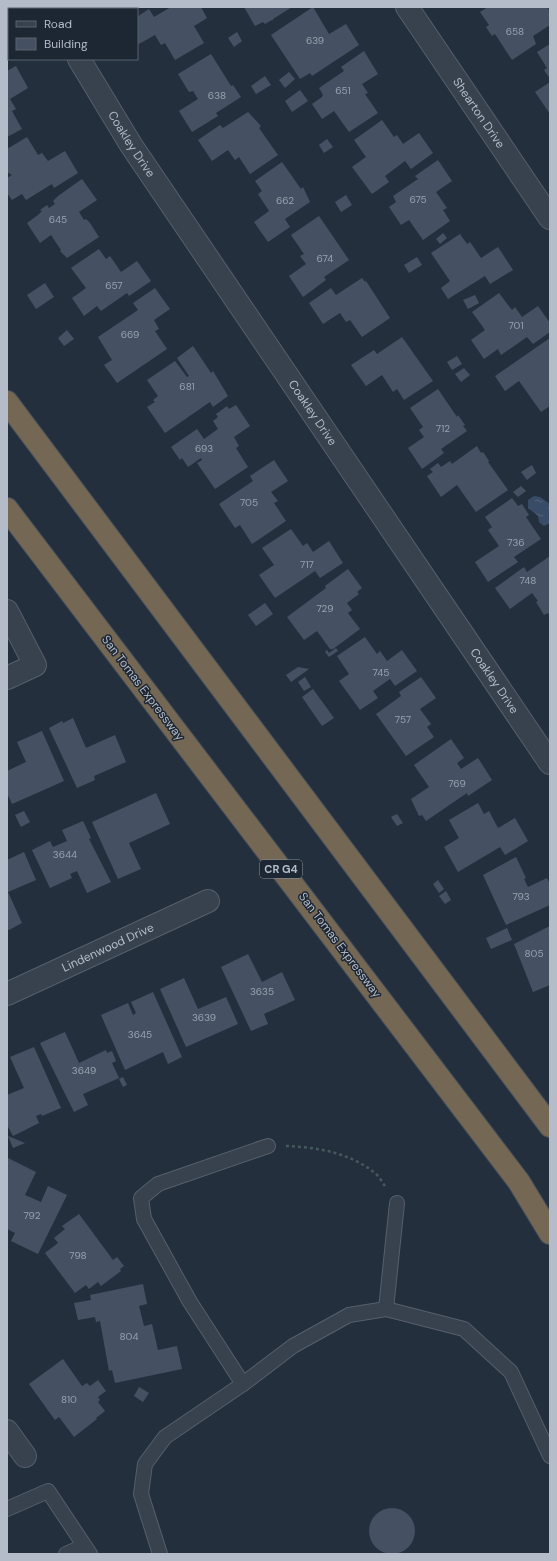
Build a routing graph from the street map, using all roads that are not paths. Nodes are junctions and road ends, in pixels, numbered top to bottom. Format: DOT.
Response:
graph roads {
  1 [pos="407,7"];
  2 [pos="80,60"];
  3 [pos="550,218"];
  4 [pos="7,402"];
  5 [pos="7,509"];
  6 [pos="7,611"];
  7 [pos="7,678"];
  8 [pos="550,764"];
  9 [pos="208,901"];
  10 [pos="7,994"];
  11 [pos="550,1126"];
  12 [pos="268,1146"];
  13 [pos="397,1203"];
  14 [pos="550,1233"];
  15 [pos="386,1309"];
  16 [pos="243,1384"];
  17 [pos="7,1431"];
  18 [pos="25,1456"];
  19 [pos="550,1456"];
  20 [pos="7,1509"];
  21 [pos="87,1550"];
  22 [pos="66,1554"];
  23 [pos="160,1554"];
  1 -- 3 [label="street, Shearton Drive"];
  2 -- 8 [label="street, Coakley Drive"];
  4 -- 11 [label="highway"];
  5 -- 14 [label="highway, San Tomas Expressway / CR G4"];
  6 -- 7 [label="street"];
  9 -- 10 [label="street, Lindenwood Drive"];
  12 -- 16 [label="lane"];
  13 -- 15 [label="lane"];
  15 -- 16 [label="lane"];
  15 -- 19 [label="lane"];
  16 -- 23 [label="lane"];
  17 -- 18 [label="street"];
  20 -- 21 [label="lane"];
  21 -- 22 [label="lane"];
}
